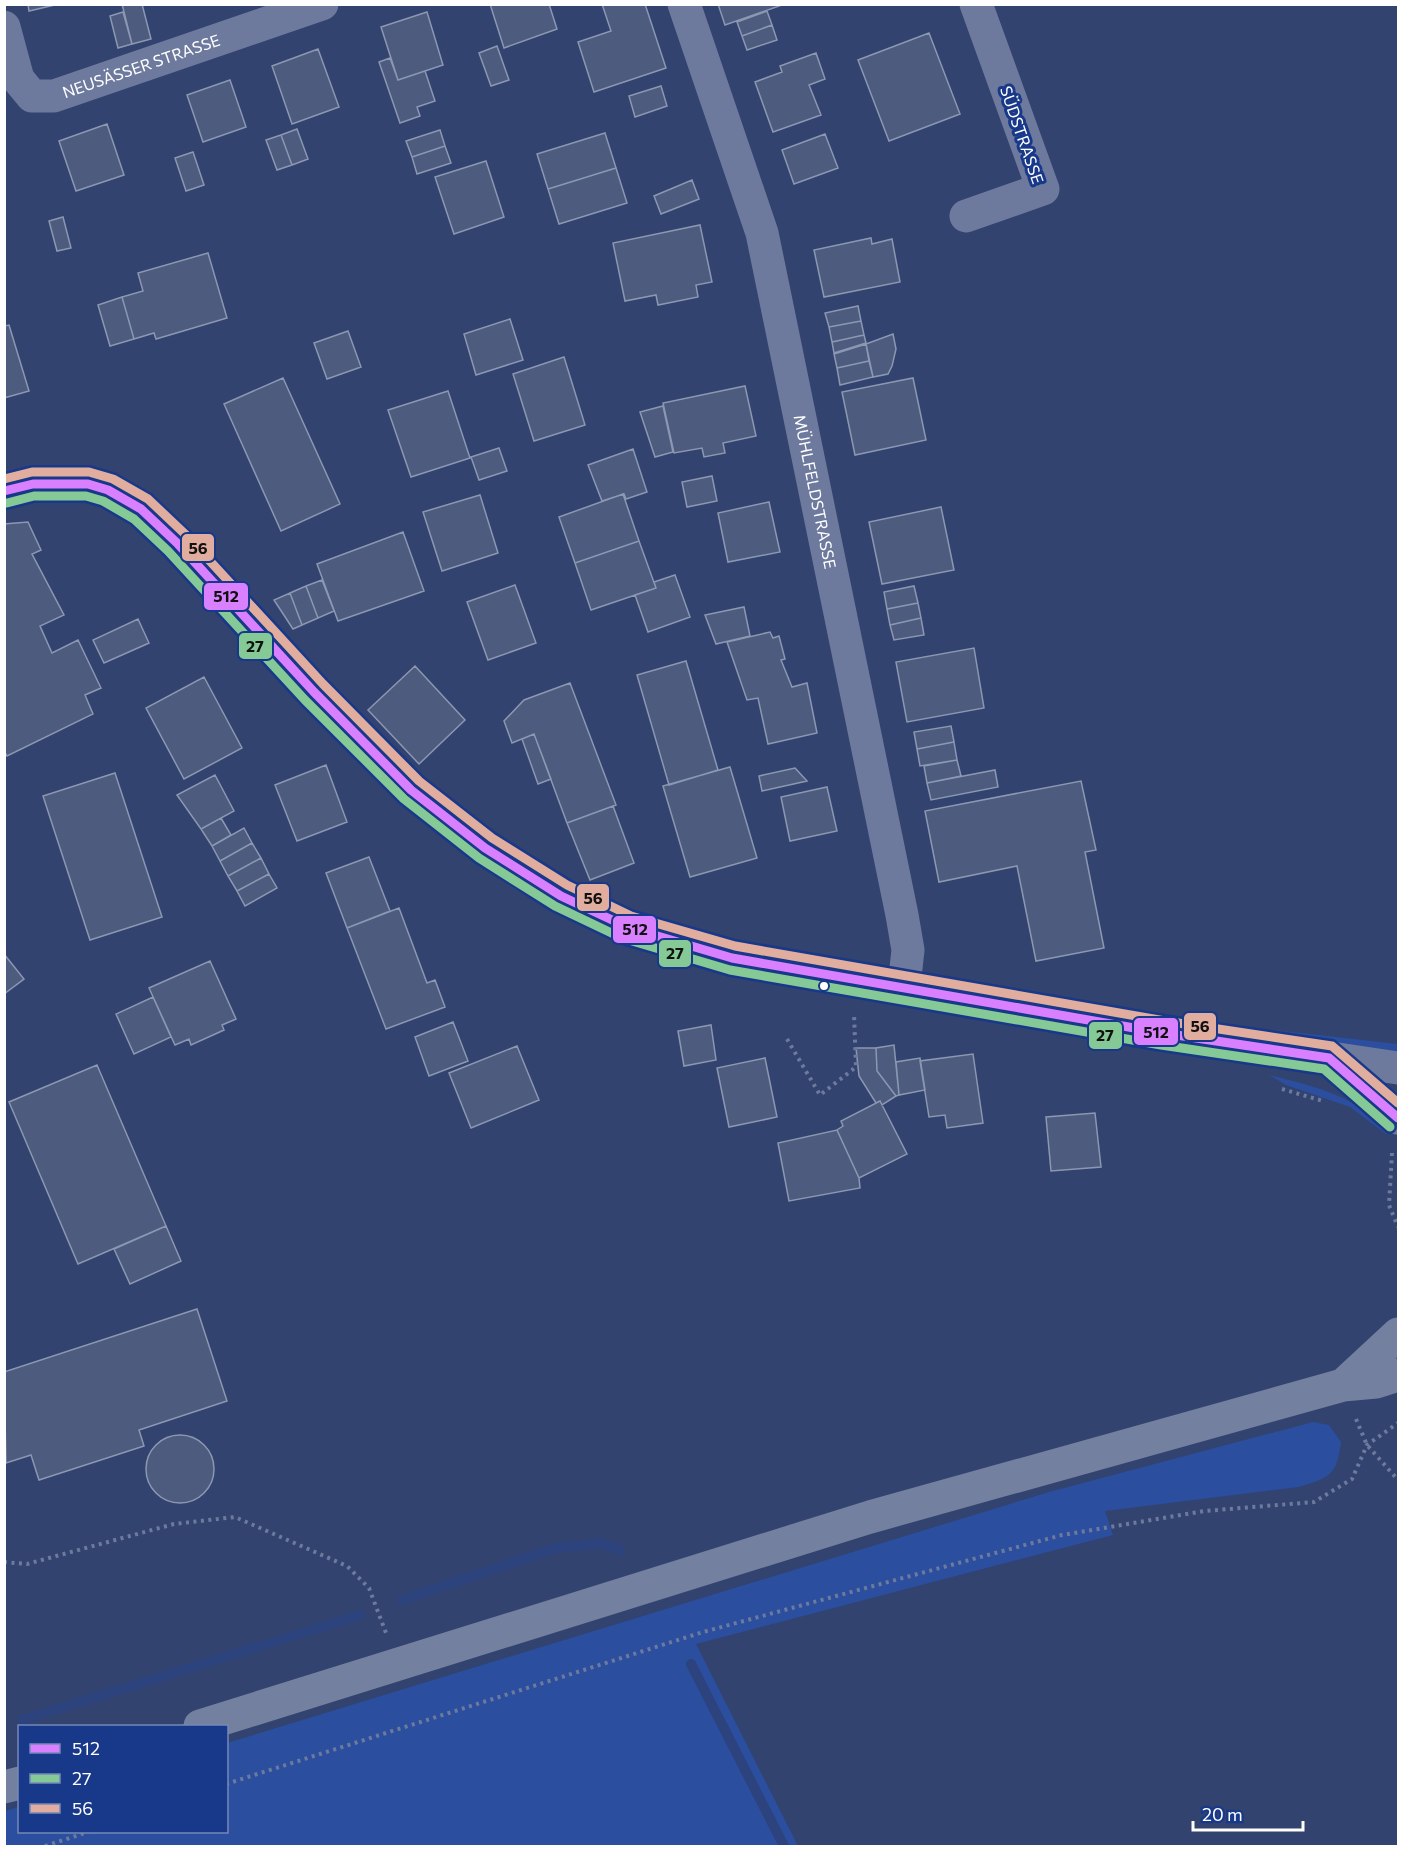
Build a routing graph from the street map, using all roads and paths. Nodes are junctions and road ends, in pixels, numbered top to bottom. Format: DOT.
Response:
graph roads {
  1 [pos="322,4"];
  2 [pos="684,4"];
  3 [pos="976,4"];
  4 [pos="4,27"];
  5 [pos="966,216"];
  6 [pos="4,491"];
  7 [pos="854,980"];
  8 [pos="904,987"];
  9 [pos="787,1039"];
  10 [pos="1329,1058"];
  11 [pos="1398,1068"];
  12 [pos="1274,1085"];
  13 [pos="1331,1104"];
  14 [pos="1393,1136"];
  15 [pos="1392,1153"];
  16 [pos="1398,1227"];
  17 [pos="1398,1334"];
  18 [pos="1398,1375"];
  19 [pos="1343,1385"];
  20 [pos="1398,1423"];
  21 [pos="1366,1445"];
  22 [pos="1398,1480"];
  23 [pos="4,1562"];
  24 [pos="398,1665"];
  25 [pos="203,1725"];
  26 [pos="228,1783"];
  27 [pos="85,1833"];
  28 [pos="45,1846"];
  1 -- 4 [label="street, NEUSÄSSER STRASSE"];
  2 -- 8 [label="street, MÜHLFELDSTRASSE"];
  3 -- 5 [label="street, SÜDSTRASSE"];
  6 -- 7 [label="street"];
  7 -- 8 [label="street"];
  7 -- 9 [label="path"];
  8 -- 10 [label="street"];
  10 -- 11 [label="street"];
  10 -- 14 [label="street"];
  12 -- 13 [label="path"];
  14 -- 15 [label="path"];
  14 -- 15 [label="path"];
  15 -- 16 [label="path"];
  17 -- 19 [label="main road"];
  18 -- 19 [label="main road"];
  19 -- 24 [label="main road"];
  20 -- 21 [label="path"];
  21 -- 22 [label="path"];
  21 -- 26 [label="path"];
  23 -- 24 [label="path"];
  24 -- 25 [label="main road"];
  27 -- 28 [label="path"];
}
